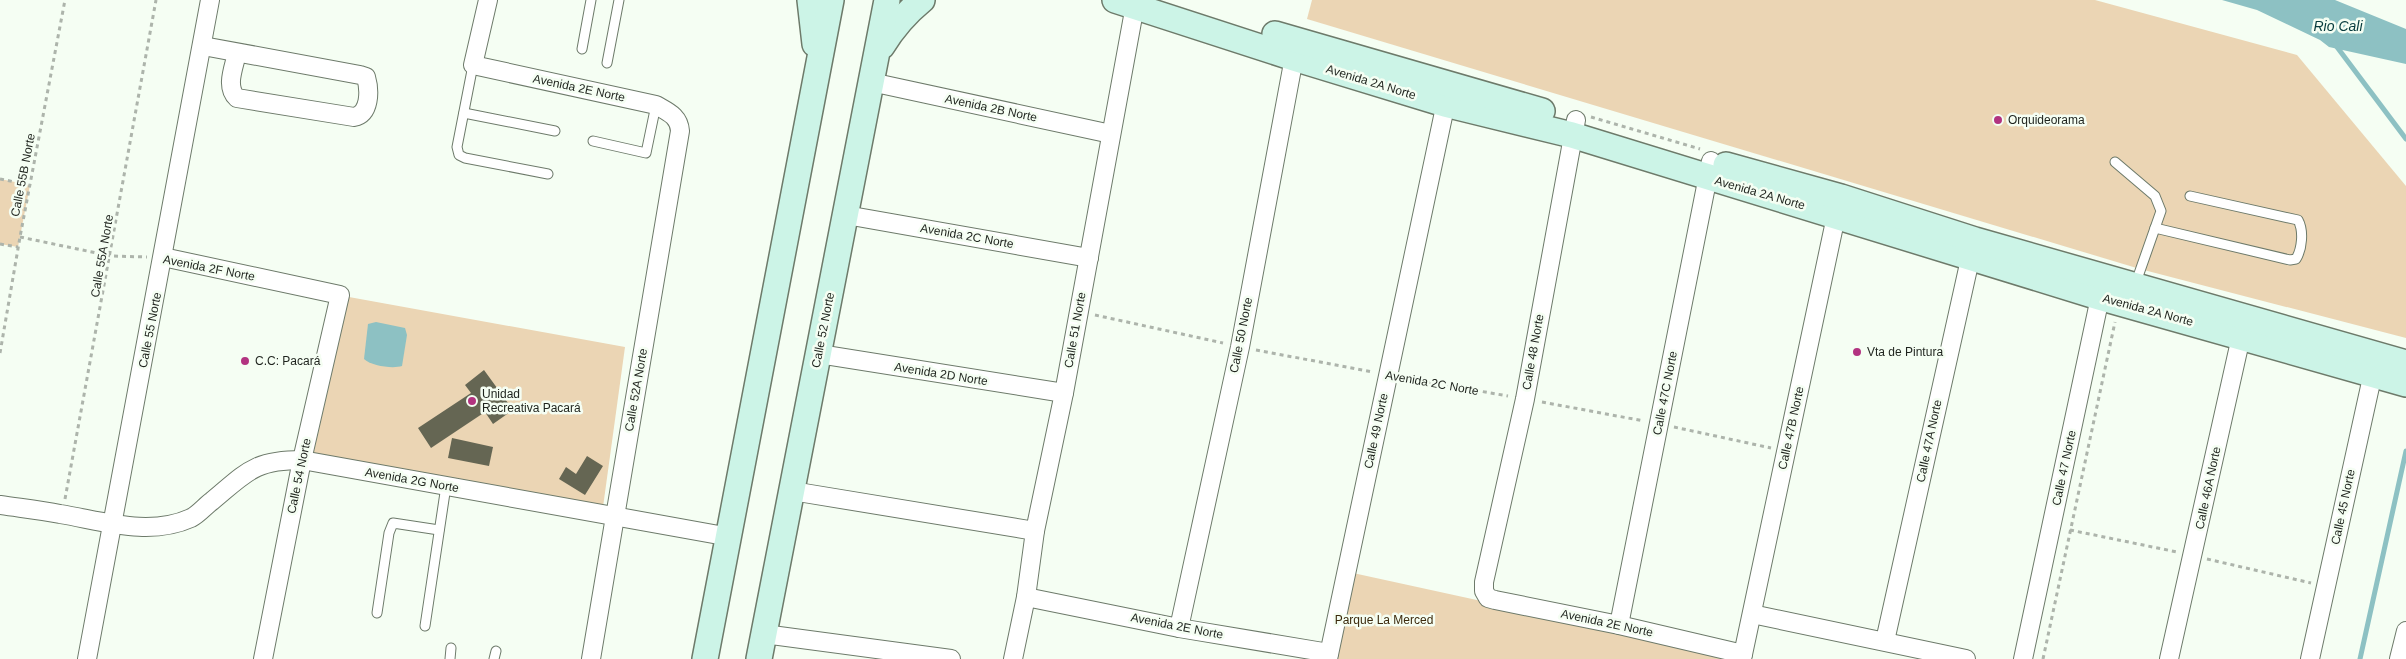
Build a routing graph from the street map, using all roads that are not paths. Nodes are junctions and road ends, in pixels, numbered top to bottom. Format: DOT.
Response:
graph roads {
  1 [pos="210,0"];
  2 [pos="488,0"];
  3 [pos="591,0"];
  4 [pos="619,0"];
  5 [pos="810,0"];
  6 [pos="831,0"];
  7 [pos="887,0"];
  8 [pos="922,0"];
  9 [pos="1168,0"];
  10 [pos="1129,2"];
  11 [pos="203,46"];
  12 [pos="582,49"];
  13 [pos="1296,50"];
  14 [pos="237,53"];
  15 [pos="877,55"];
  16 [pos="607,63"];
  17 [pos="473,65"];
  18 [pos="871,82"];
  19 [pos="1447,95"];
  20 [pos="812,96"];
  21 [pos="656,104"];
  22 [pos="464,113"];
  23 [pos="680,122"];
  24 [pos="1574,128"];
  25 [pos="555,131"];
  26 [pos="1111,134"];
  27 [pos="593,141"];
  28 [pos="2115,162"];
  29 [pos="1709,169"];
  30 [pos="548,174"];
  31 [pos="2190,196"];
  32 [pos="1838,206"];
  33 [pos="846,214"];
  34 [pos="2155,228"];
  35 [pos="1972,249"];
  36 [pos="164,257"];
  37 [pos="1089,258"];
  38 [pos="2134,285"];
  39 [pos="2102,287"];
  40 [pos="340,295"];
  41 [pos="2243,326"];
  42 [pos="818,354"];
  43 [pos="2406,363"];
  44 [pos="2374,365"];
  45 [pos="2406,384"];
  46 [pos="1064,393"];
  47 [pos="302,460"];
  48 [pos="446,486"];
  49 [pos="792,491"];
  50 [pos="0,505"];
  51 [pos="615,517"];
  52 [pos="111,525"];
  53 [pos="439,530"];
  54 [pos="1035,531"];
  55 [pos="730,537"];
  56 [pos="1484,582"];
  57 [pos="1026,597"];
  58 [pos="377,613"];
  59 [pos="1752,614"];
  60 [pos="1619,625"];
  61 [pos="425,626"];
  62 [pos="1179,628"];
  63 [pos="2406,631"];
  64 [pos="764,634"];
  65 [pos="1885,641"];
  66 [pos="451,648"];
  67 [pos="1328,656"];
  68 [pos="1743,656"];
  69 [pos="87,659"];
  70 [pos="264,659"];
  71 [pos="450,659"];
  72 [pos="591,659"];
  73 [pos="705,659"];
  74 [pos="759,659"];
  75 [pos="951,659"];
  76 [pos="1013,659"];
  77 [pos="1966,659"];
  78 [pos="2023,659"];
  79 [pos="2169,659"];
  80 [pos="2310,659"];
  81 [pos="2399,659"];
  1 -- 11 [label="street, Calle 55 Norte"];
  2 -- 17 [label="street"];
  3 -- 12 [label="lane"];
  4 -- 16 [label="lane"];
  5 -- 20 [label="main road"];
  6 -- 20 [label="main road"];
  7 -- 15 [label="main road, Calle 52 Norte"];
  8 -- 15 [label="main road"];
  9 -- 13 [label="main road, Avenida 2A Norte"];
  10 -- 13 [label="main road, Avenida 2A Norte"];
  10 -- 26 [label="street, Calle 51 Norte"];
  11 -- 14 [label="street"];
  11 -- 36 [label="street, Calle 55 Norte"];
  13 -- 19 [label="main road, Avenida 2A Norte"];
  13 -- 62 [label="street, Calle 50 Norte"];
  14 -- 14 [label="street"];
  15 -- 18 [label="main road, Calle 52 Norte"];
  17 -- 21 [label="street, Avenida 2E Norte"];
  17 -- 22 [label="lane"];
  18 -- 26 [label="street, Avenida 2B Norte"];
  18 -- 33 [label="main road, Calle 52 Norte"];
  19 -- 24 [label="main road, Avenida 2A Norte"];
  19 -- 67 [label="street, Calle 49 Norte"];
  20 -- 55 [label="main road"];
  21 -- 23 [label="street, Avenida 2E Norte"];
  21 -- 27 [label="lane"];
  22 -- 25 [label="lane"];
  22 -- 30 [label="lane"];
  23 -- 51 [label="street, Calle 52A Norte"];
  24 -- 29 [label="main road, Avenida 2A Norte"];
  24 -- 56 [label="street, Calle 48 Norte"];
  26 -- 37 [label="street, Calle 51 Norte"];
  28 -- 34 [label="lane"];
  29 -- 32 [label="main road, Avenida 2A Norte"];
  29 -- 60 [label="street, Calle 47C Norte"];
  31 -- 34 [label="lane"];
  32 -- 35 [label="main road, Avenida 2A Norte"];
  32 -- 59 [label="street, Calle 47B Norte"];
  33 -- 37 [label="street, Avenida 2C Norte"];
  33 -- 42 [label="main road, Calle 52 Norte"];
  34 -- 38 [label="lane"];
  35 -- 39 [label="main road, Avenida 2A Norte"];
  35 -- 65 [label="street, Calle 47A Norte"];
  36 -- 40 [label="street, Avenida 2F Norte"];
  36 -- 52 [label="street, Calle 55 Norte"];
  37 -- 46 [label="street, Calle 51 Norte"];
  38 -- 39 [label="main road, Avenida 2A Norte"];
  38 -- 41 [label="main road, Avenida 2A Norte"];
  39 -- 41 [label="main road, Avenida 2A Norte"];
  39 -- 78 [label="street, Calle 47 Norte"];
  40 -- 47 [label="street, Calle 54 Norte"];
  41 -- 44 [label="main road, Avenida 2A Norte"];
  41 -- 79 [label="street, Calle 46A Norte"];
  42 -- 46 [label="street, Avenida 2D Norte"];
  42 -- 49 [label="main road, Calle 52 Norte"];
  43 -- 44 [label="main road, Avenida 2A Norte"];
  44 -- 45 [label="main road, Avenida 2A Norte"];
  44 -- 80 [label="street, Calle 45 Norte"];
  46 -- 54 [label="street, Calle 51 Norte"];
  47 -- 48 [label="street, Avenida 2G Norte"];
  47 -- 52 [label="street, Avenida 2G Norte"];
  47 -- 70 [label="street, Calle 54 Norte"];
  48 -- 51 [label="street, Avenida 2G Norte"];
  48 -- 53 [label="lane"];
  49 -- 54 [label="street"];
  49 -- 64 [label="main road, Calle 52 Norte"];
  50 -- 52 [label="street, Avenida 2G Norte"];
  51 -- 55 [label="street, Avenida 2G Norte"];
  51 -- 72 [label="street, Calle 52A Norte"];
  52 -- 69 [label="street, Calle 55 Norte"];
  53 -- 58 [label="lane"];
  53 -- 61 [label="lane"];
  54 -- 57 [label="street, Calle 51 Norte"];
  55 -- 73 [label="main road"];
  56 -- 60 [label="street, Avenida 2E Norte"];
  57 -- 62 [label="street, Avenida 2E Norte"];
  57 -- 76 [label="street, Calle 51 Norte"];
  59 -- 65 [label="street"];
  59 -- 68 [label="street, Calle 47B Norte"];
  60 -- 68 [label="street, Avenida 2E Norte"];
  62 -- 67 [label="street, Avenida 2E Norte"];
  63 -- 81 [label="street"];
  64 -- 74 [label="main road, Calle 52 Norte"];
  64 -- 75 [label="street"];
  65 -- 77 [label="street"];
  66 -- 71 [label="lane"];
}
